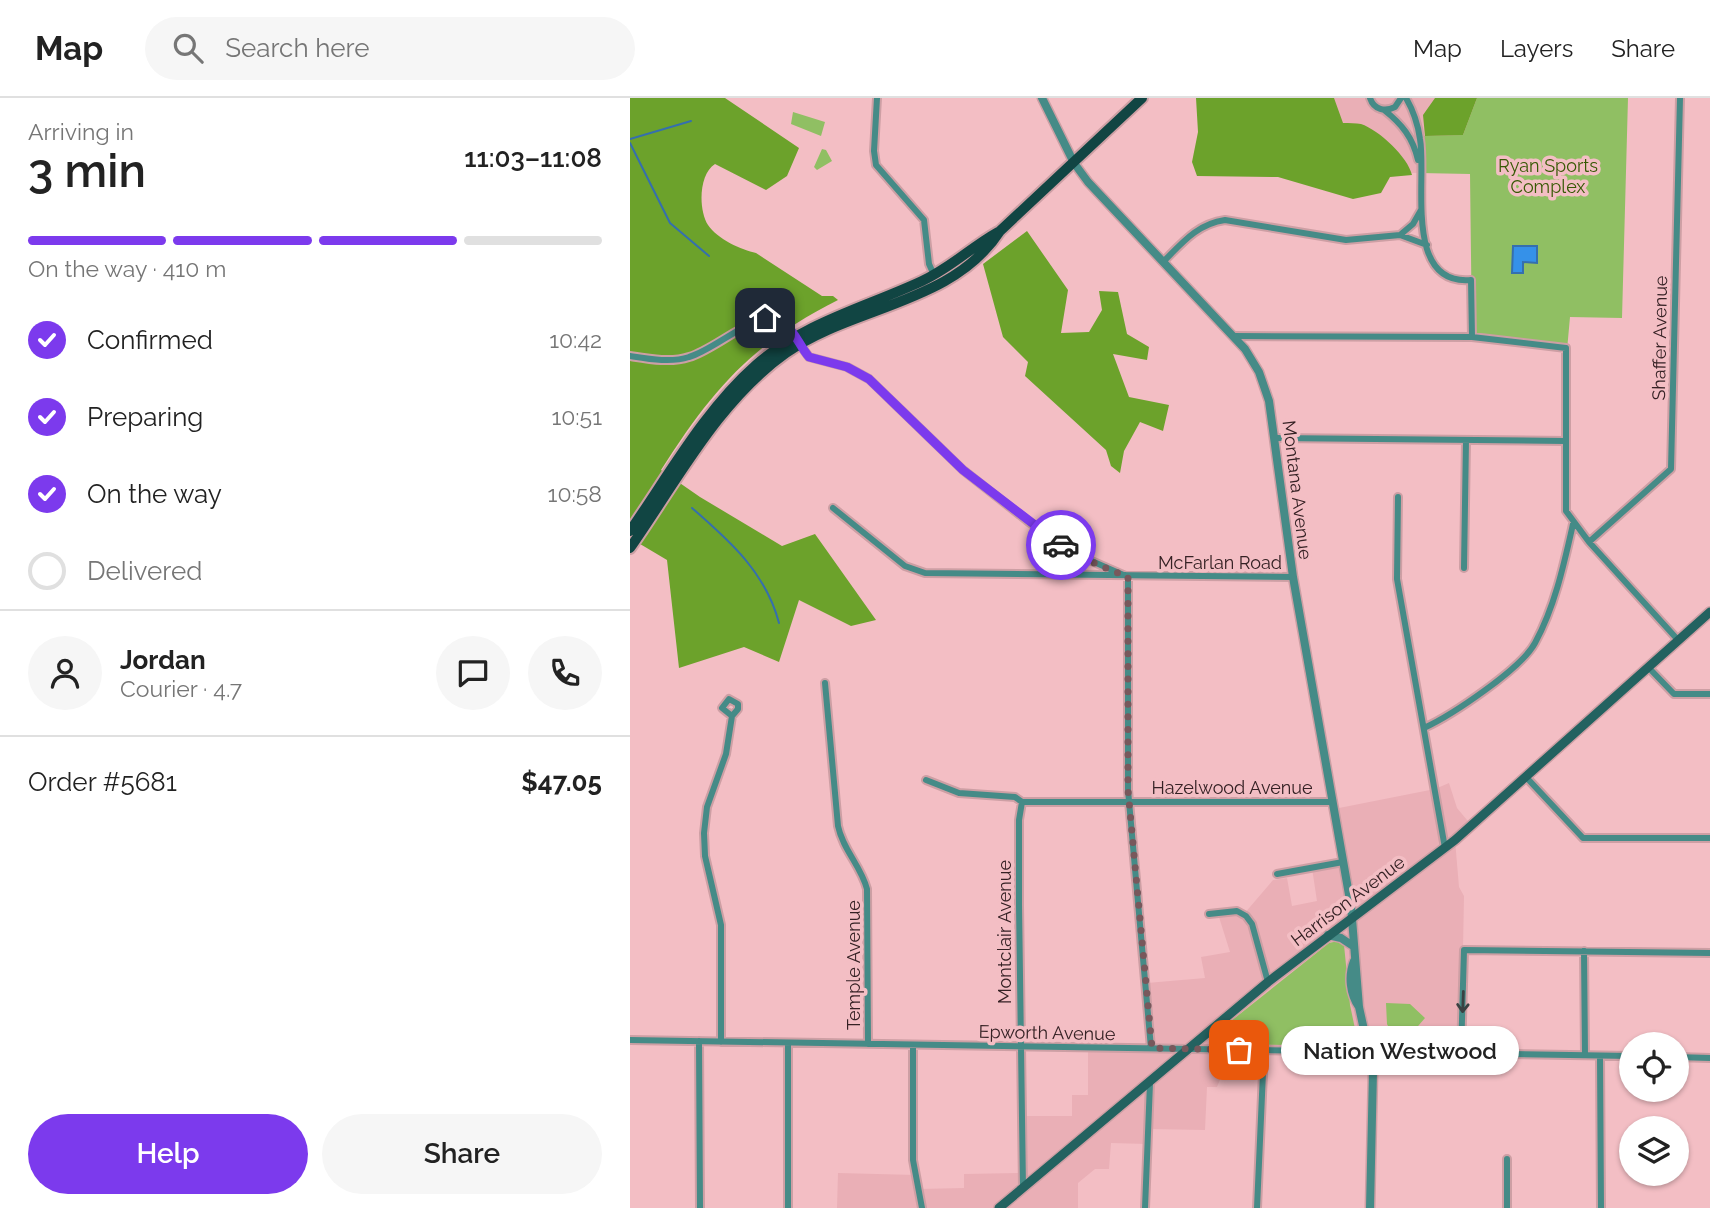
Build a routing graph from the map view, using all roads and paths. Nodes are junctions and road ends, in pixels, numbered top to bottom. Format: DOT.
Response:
graph roads {
  1 [pos="877,98"];
  2 [pos="1042,98"];
  3 [pos="1142,98"];
  4 [pos="1370,98"];
  5 [pos="1404,98"];
  6 [pos="1680,98"];
  7 [pos="1384,110"];
  8 [pos="1074,163"];
  9 [pos="1420,173"];
  10 [pos="1421,210"];
  11 [pos="1400,235"];
  12 [pos="1427,245"];
  13 [pos="1163,262"];
  14 [pos="937,279"];
  15 [pos="1233,336"];
  16 [pos="1472,337"];
  17 [pos="797,340"];
  18 [pos="630,356"];
  19 [pos="1275,438"];
  20 [pos="1466,440"];
  21 [pos="1566,441"];
  22 [pos="1398,497"];
  23 [pos="833,508"];
  24 [pos="1573,524"];
  25 [pos="630,531"];
  26 [pos="1589,542"];
  27 [pos="630,548"];
  28 [pos="1464,568"];
  29 [pos="1128,577"];
  30 [pos="1293,577"];
  31 [pos="1710,612"];
  32 [pos="1678,640"];
  33 [pos="1648,667"];
  34 [pos="825,683"];
  35 [pos="1710,694"];
  36 [pos="732,716"];
  37 [pos="1424,728"];
  38 [pos="1526,777"];
  39 [pos="926,780"];
  40 [pos="1022,802"];
  41 [pos="1130,802"];
  42 [pos="1333,802"];
  43 [pos="1710,838"];
  44 [pos="1445,848"];
  45 [pos="1343,862"];
  46 [pos="1277,874"];
  47 [pos="1209,914"];
  48 [pos="1352,917"];
  49 [pos="1328,935"];
  50 [pos="1353,946"];
  51 [pos="1584,951"];
  52 [pos="1710,954"];
  53 [pos="1268,982"];
  54 [pos="630,1040"];
  55 [pos="699,1041"];
  56 [pos="721,1042"];
  57 [pos="788,1043"];
  58 [pos="868,1044"];
  59 [pos="913,1045"];
  60 [pos="1020,1046"];
  61 [pos="1152,1048"];
  62 [pos="1189,1049"];
  63 [pos="1264,1050"];
  64 [pos="1370,1052"];
  65 [pos="1461,1054"];
  66 [pos="1585,1055"];
  67 [pos="1600,1056"];
  68 [pos="1619,1056"];
  69 [pos="1689,1057"];
  70 [pos="1710,1058"];
  71 [pos="1150,1083"];
  72 [pos="1507,1159"];
  73 [pos="1023,1188"];
  74 [pos="700,1208"];
  75 [pos="788,1208"];
  76 [pos="922,1208"];
  77 [pos="999,1208"];
  78 [pos="1145,1208"];
  79 [pos="1257,1208"];
  80 [pos="1370,1208"];
  81 [pos="1507,1208"];
  82 [pos="1601,1208"];
  1 -- 14 [label="street"];
  2 -- 8 [label="street, Montana Avenue"];
  3 -- 8 [label="main road"];
  4 -- 7 [label="street"];
  5 -- 7 [label="street"];
  5 -- 9 [label="street"];
  6 -- 26 [label="street, Shaffer Avenue"];
  7 -- 9 [label="street"];
  8 -- 13 [label="street, Montana Avenue"];
  8 -- 14 [label="main road"];
  9 -- 10 [label="street"];
  10 -- 11 [label="street"];
  10 -- 12 [label="street"];
  11 -- 12 [label="street"];
  11 -- 13 [label="street"];
  12 -- 16 [label="street"];
  13 -- 15 [label="street, Montana Avenue"];
  14 -- 17 [label="main road"];
  15 -- 16 [label="street"];
  15 -- 19 [label="street, Montana Avenue"];
  16 -- 21 [label="street"];
  17 -- 18 [label="street"];
  17 -- 25 [label="main road"];
  17 -- 27 [label="main road"];
  17 -- 29 [label="street"];
  19 -- 20 [label="street"];
  19 -- 30 [label="street, Montana Avenue"];
  20 -- 21 [label="street"];
  20 -- 28 [label="street"];
  21 -- 24 [label="street"];
  22 -- 37 [label="street"];
  23 -- 29 [label="street, McFarlan Road"];
  24 -- 26 [label="street"];
  24 -- 37 [label="street"];
  26 -- 32 [label="street"];
  29 -- 30 [label="street, McFarlan Road"];
  29 -- 41 [label="street"];
  30 -- 42 [label="street, Montana Avenue"];
  31 -- 32 [label="main road, Harrison Avenue"];
  32 -- 33 [label="main road, Harrison Avenue"];
  33 -- 35 [label="street"];
  33 -- 38 [label="main road, Harrison Avenue"];
  34 -- 58 [label="street, Temple Avenue"];
  36 -- 56 [label="street"];
  37 -- 44 [label="street"];
  38 -- 43 [label="street"];
  38 -- 44 [label="main road, Harrison Avenue"];
  39 -- 40 [label="street, Hazelwood Avenue"];
  40 -- 41 [label="street, Hazelwood Avenue"];
  40 -- 60 [label="street, Montclair Avenue"];
  41 -- 42 [label="street, Hazelwood Avenue"];
  41 -- 61 [label="street"];
  42 -- 45 [label="street, Montana Avenue"];
  44 -- 48 [label="main road, Harrison Avenue"];
  45 -- 46 [label="street"];
  45 -- 48 [label="street, Montana Avenue"];
  47 -- 53 [label="street"];
  48 -- 49 [label="main road, Harrison Avenue"];
  48 -- 50 [label="street, Montana Avenue"];
  49 -- 50 [label="street"];
  49 -- 53 [label="main road, Harrison Avenue"];
  50 -- 64 [label="street, Montana Avenue"];
  51 -- 52 [label="street"];
  51 -- 65 [label="street, one-way"];
  51 -- 66 [label="street"];
  53 -- 62 [label="main road, Harrison Avenue"];
  54 -- 55 [label="street, Epworth Avenue"];
  55 -- 56 [label="street, Epworth Avenue"];
  55 -- 74 [label="street"];
  56 -- 57 [label="street, Epworth Avenue"];
  57 -- 58 [label="street, Epworth Avenue"];
  57 -- 75 [label="street"];
  58 -- 59 [label="street, Epworth Avenue"];
  59 -- 60 [label="street, Epworth Avenue"];
  59 -- 76 [label="street"];
  60 -- 61 [label="street, Epworth Avenue"];
  60 -- 73 [label="street, Montclair Avenue"];
  61 -- 62 [label="street, Epworth Avenue"];
  62 -- 63 [label="street, Epworth Avenue"];
  62 -- 71 [label="main road, Harrison Avenue"];
  63 -- 64 [label="street, Epworth Avenue"];
  63 -- 79 [label="street"];
  64 -- 65 [label="street, Epworth Avenue"];
  64 -- 80 [label="street, Montana Avenue"];
  65 -- 66 [label="street, Epworth Avenue"];
  66 -- 67 [label="street, Epworth Avenue"];
  67 -- 68 [label="street, Epworth Avenue"];
  67 -- 82 [label="street"];
  69 -- 70 [label="street"];
  71 -- 73 [label="main road, Harrison Avenue"];
  71 -- 78 [label="street"];
  72 -- 81 [label="street"];
  73 -- 77 [label="main road, Harrison Avenue"];
}
